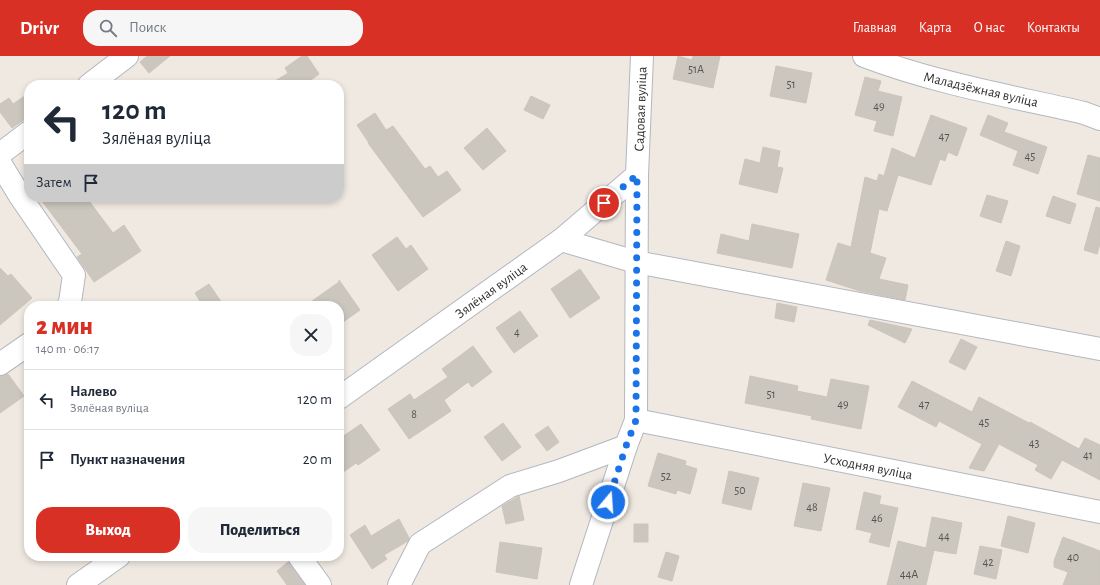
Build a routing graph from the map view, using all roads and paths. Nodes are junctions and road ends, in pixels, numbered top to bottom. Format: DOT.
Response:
graph roads {
  1 [pos="127,56"];
  2 [pos="642,56"];
  3 [pos="864,56"];
  4 [pos="96,80"];
  5 [pos="1100,119"];
  6 [pos="24,136"];
  7 [pos="0,154"];
  8 [pos="0,163"];
  9 [pos="637,175"];
  10 [pos="24,202"];
  11 [pos="24,202"];
  12 [pos="560,240"];
  13 [pos="636,262"];
  14 [pos="70,301"];
  15 [pos="24,347"];
  16 [pos="1100,349"];
  17 [pos="0,364"];
  18 [pos="344,394"];
  19 [pos="636,420"];
  20 [pos="626,446"];
  21 [pos="1100,512"];
  22 [pos="112,561"];
  23 [pos="303,561"];
  24 [pos="78,585"];
  25 [pos="320,585"];
  26 [pos="399,585"];
  27 [pos="581,585"];
  1 -- 4 [label="street"];
  2 -- 9 [label="street, Садовая вуліца"];
  3 -- 5 [label="street, Маладзёжная вуліца"];
  6 -- 7 [label="street"];
  8 -- 11 [label="street"];
  9 -- 12 [label="street, Зялёная вуліца"];
  9 -- 13 [label="street, Садовая вуліца"];
  10 -- 14 [label="street"];
  12 -- 13 [label="street"];
  12 -- 18 [label="street, Зялёная вуліца"];
  13 -- 16 [label="street"];
  13 -- 19 [label="street, Садовая вуліца"];
  15 -- 17 [label="street"];
  19 -- 20 [label="street, Садовая вуліца"];
  19 -- 21 [label="street, Усходняя вуліца"];
  20 -- 26 [label="street"];
  20 -- 27 [label="street, Садовая вуліца"];
  22 -- 24 [label="street"];
  23 -- 25 [label="street"];
}
